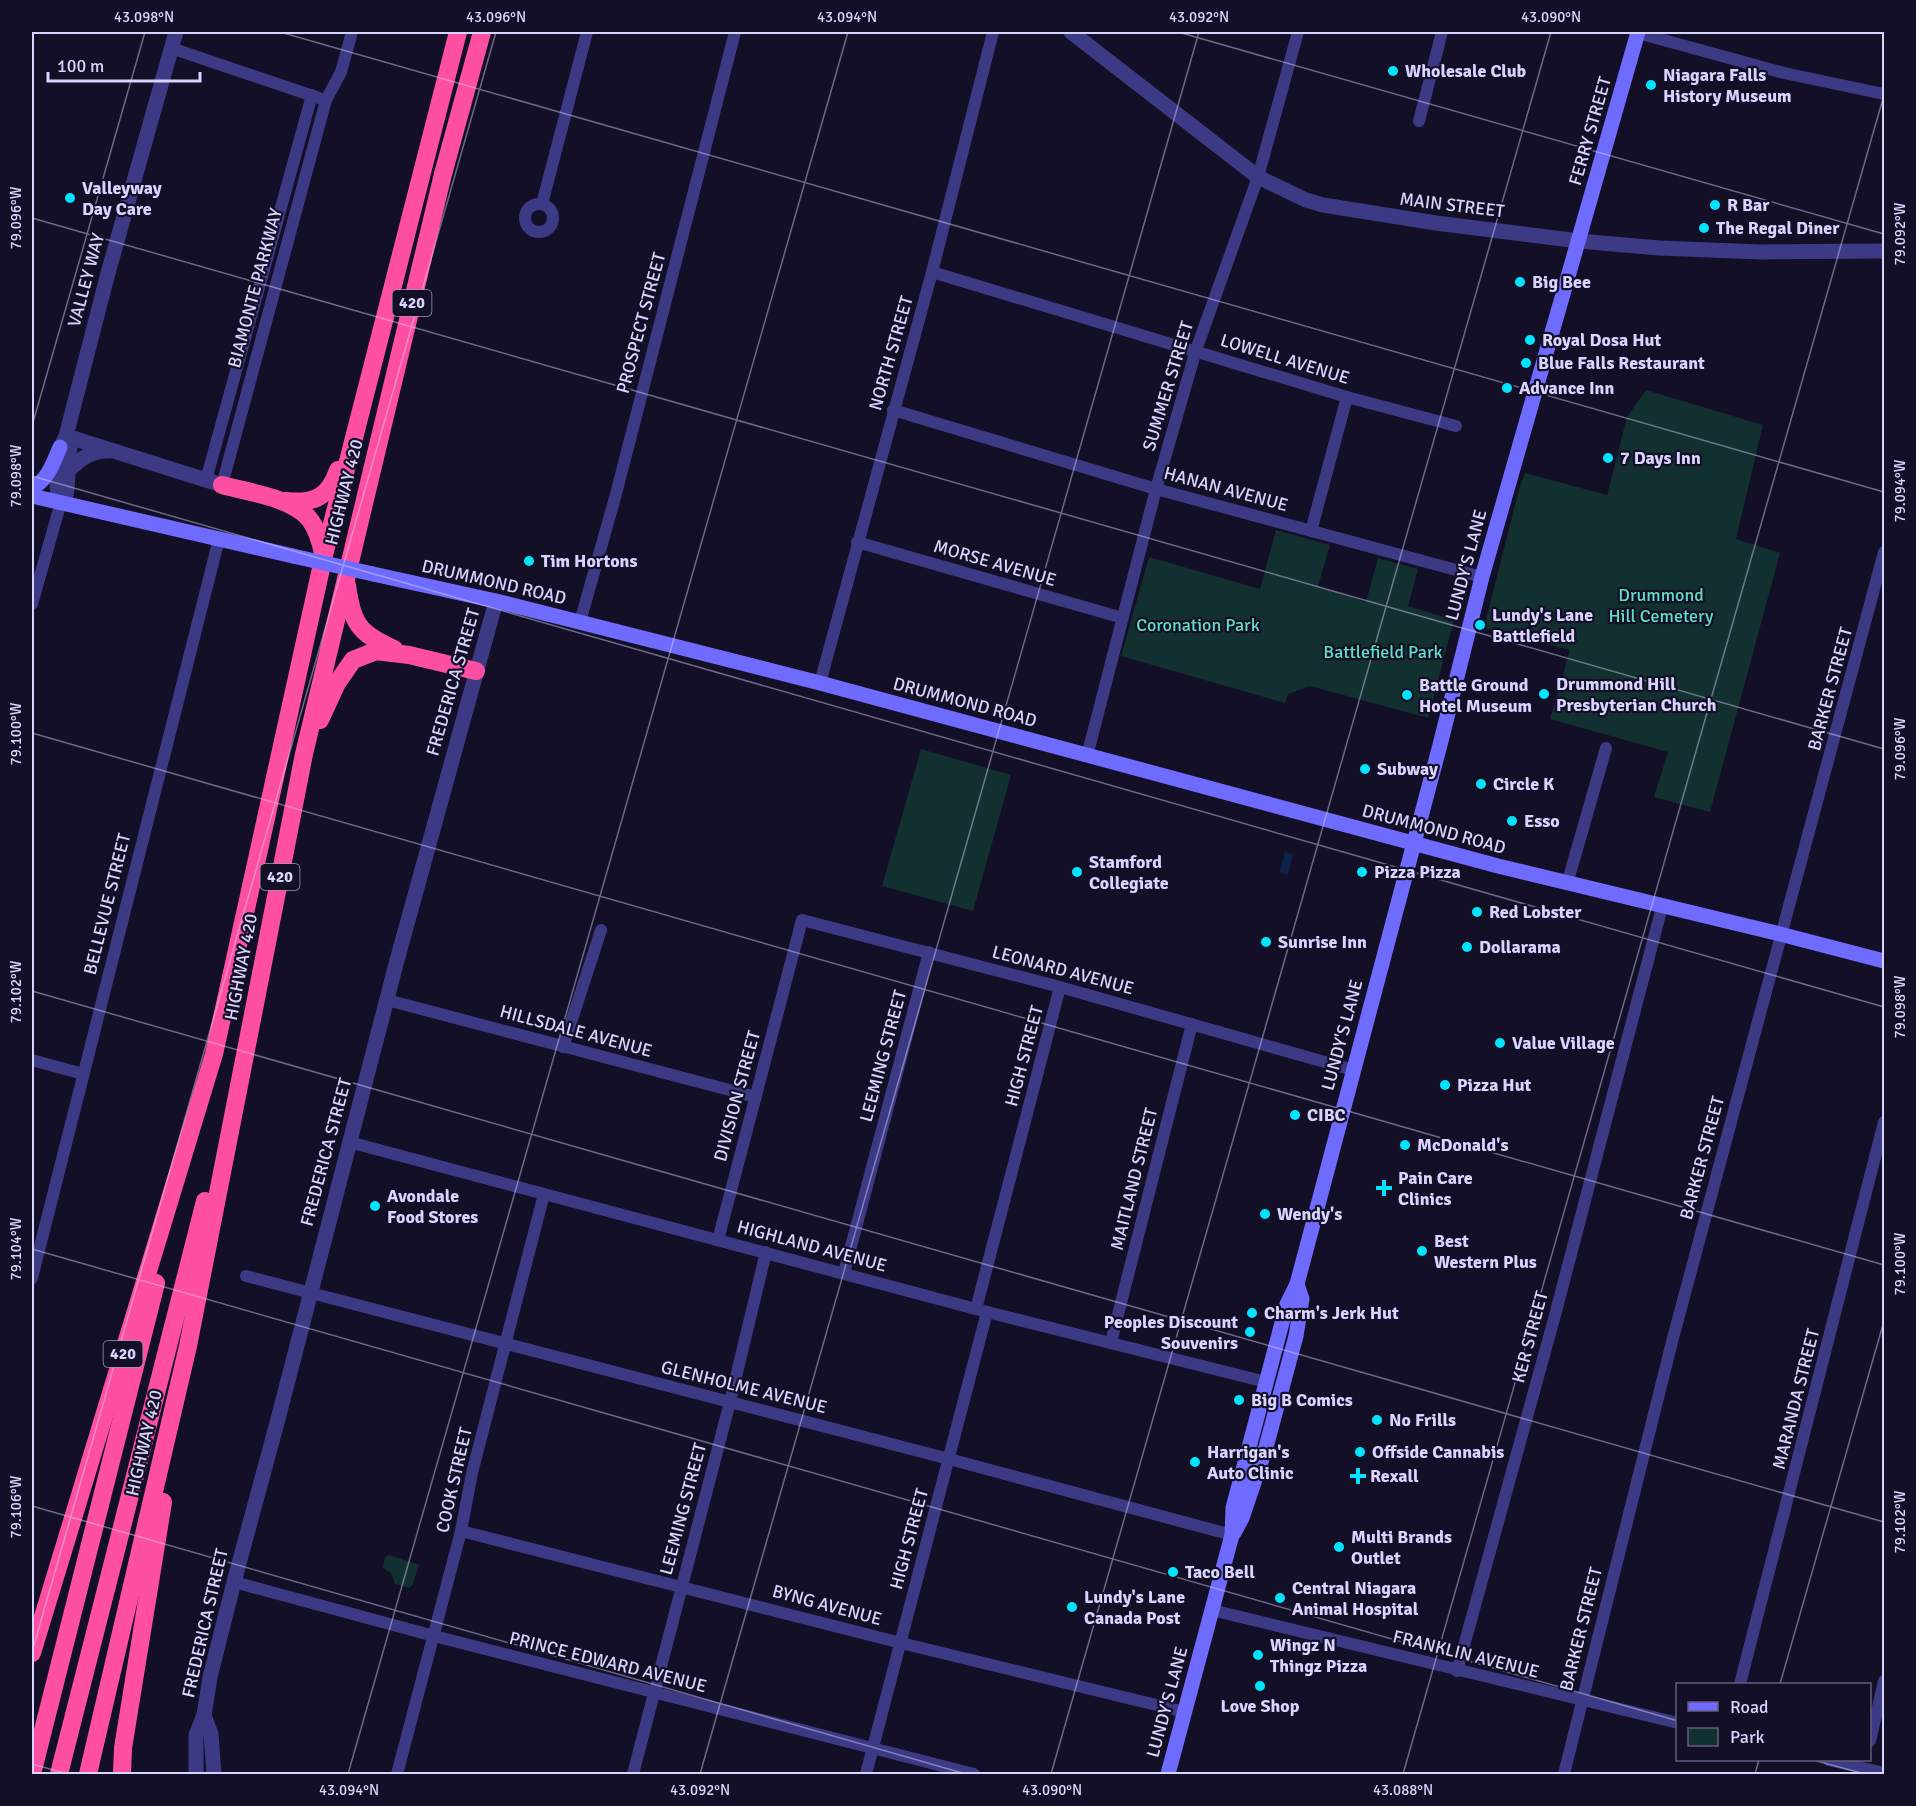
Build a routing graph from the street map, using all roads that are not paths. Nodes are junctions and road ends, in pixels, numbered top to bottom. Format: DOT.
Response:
graph roads {
  1 [pos="176,32"];
  2 [pos="352,32"];
  3 [pos="458,32"];
  4 [pos="482,32"];
  5 [pos="587,32"];
  6 [pos="735,32"];
  7 [pos="993,32"];
  8 [pos="1071,32"];
  9 [pos="1298,32"];
  10 [pos="1442,32"];
  11 [pos="1638,32"];
  12 [pos="171,48"];
  13 [pos="1884,94"];
  14 [pos="312,95"];
  15 [pos="326,100"];
  16 [pos="1419,121"];
  17 [pos="1258,177"];
  18 [pos="542,204"];
  19 [pos="1579,241"];
  20 [pos="1884,251"];
  21 [pos="932,272"];
  22 [pos="1196,350"];
  23 [pos="1347,397"];
  24 [pos="893,410"];
  25 [pos="1456,426"];
  26 [pos="354,435"];
  27 [pos="63,442"];
  28 [pos="120,452"];
  29 [pos="68,471"];
  30 [pos="214,482"];
  31 [pos="32,488"];
  32 [pos="1156,489"];
  33 [pos="32,496"];
  34 [pos="276,500"];
  35 [pos="61,502"];
  36 [pos="1311,531"];
  37 [pos="219,538"];
  38 [pos="857,542"];
  39 [pos="1884,552"];
  40 [pos="324,555"];
  41 [pos="346,575"];
  42 [pos="1482,577"];
  43 [pos="496,601"];
  44 [pos="32,604"];
  45 [pos="1123,618"];
  46 [pos="579,622"];
  47 [pos="410,655"];
  48 [pos="476,671"];
  49 [pos="820,683"];
  50 [pos="1606,748"];
  51 [pos="304,754"];
  52 [pos="1087,756"];
  53 [pos="1413,843"];
  54 [pos="1567,884"];
  55 [pos="1662,906"];
  56 [pos="601,930"];
  57 [pos="1780,934"];
  58 [pos="929,952"];
  59 [pos="790,960"];
  60 [pos="1884,961"];
  61 [pos="1060,987"];
  62 [pos="256,999"];
  63 [pos="387,1000"];
  64 [pos="1192,1024"];
  65 [pos="563,1047"];
  66 [pos="214,1054"];
  67 [pos="32,1060"];
  68 [pos="1353,1070"];
  69 [pos="83,1074"];
  70 [pos="756,1097"];
  71 [pos="1884,1122"];
  72 [pos="349,1142"];
  73 [pos="544,1194"];
  74 [pos="718,1240"];
  75 [pos="766,1252"];
  76 [pos="844,1273"];
  77 [pos="246,1276"];
  78 [pos="32,1278"];
  79 [pos="1297,1284"];
  80 [pos="310,1293"];
  81 [pos="981,1310"];
  82 [pos="1111,1342"];
  83 [pos="506,1344"];
  84 [pos="188,1346"];
  85 [pos="1266,1382"];
  86 [pos="730,1402"];
  87 [pos="949,1459"];
  88 [pos="461,1531"];
  89 [pos="1232,1535"];
  90 [pos="234,1582"];
  91 [pos="681,1585"];
  92 [pos="1212,1610"];
  93 [pos="434,1636"];
  94 [pos="901,1643"];
  95 [pos="32,1653"];
  96 [pos="1457,1671"];
  97 [pos="1884,1681"];
  98 [pos="1740,1683"];
  99 [pos="653,1692"];
  100 [pos="1582,1700"];
  101 [pos="1185,1712"];
  102 [pos="204,1715"];
  103 [pos="1676,1723"];
  104 [pos="1871,1733"];
  105 [pos="873,1749"];
  106 [pos="1834,1761"];
  107 [pos="1863,1767"];
  108 [pos="1884,1773"];
  109 [pos="32,1774"];
  110 [pos="59,1774"];
  111 [pos="88,1774"];
  112 [pos="122,1774"];
  113 [pos="196,1774"];
  114 [pos="214,1774"];
  115 [pos="398,1774"];
  116 [pos="633,1774"];
  117 [pos="866,1774"];
  118 [pos="974,1774"];
  119 [pos="1168,1774"];
  120 [pos="1564,1774"];
  1 -- 12 [label="street, VALLEY WAY"];
  2 -- 15 [label="street, BIAMONTE PARKWAY"];
  3 -- 26 [label="highway, HIGHWAY 420 / 420"];
  4 -- 41 [label="highway, HIGHWAY 420 / 420"];
  5 -- 18 [label="street"];
  6 -- 46 [label="street, PROSPECT STREET"];
  7 -- 21 [label="street, NORTH STREET"];
  8 -- 17 [label="street, MAIN STREET"];
  9 -- 17 [label="street, SUMMER STREET"];
  10 -- 16 [label="street"];
  11 -- 13 [label="street"];
  11 -- 19 [label="main road, FERRY STREET"];
  12 -- 14 [label="street"];
  12 -- 27 [label="street, VALLEY WAY"];
  14 -- 15 [label="street"];
  14 -- 30 [label="street, BIAMONTE PARKWAY"];
  15 -- 30 [label="street, BIAMONTE PARKWAY"];
  17 -- 19 [label="street, MAIN STREET"];
  17 -- 22 [label="street, SUMMER STREET"];
  19 -- 20 [label="street, MAIN STREET"];
  19 -- 42 [label="main road, LUNDY'S LANE"];
  21 -- 22 [label="street, LOWELL AVENUE"];
  21 -- 24 [label="street, NORTH STREET"];
  22 -- 23 [label="street, LOWELL AVENUE"];
  22 -- 32 [label="street, SUMMER STREET"];
  23 -- 25 [label="street, LOWELL AVENUE"];
  23 -- 36 [label="street"];
  24 -- 32 [label="street, HANAN AVENUE"];
  24 -- 38 [label="street, NORTH STREET"];
  26 -- 34 [label="highway"];
  26 -- 40 [label="highway, HIGHWAY 420 / 420"];
  27 -- 28 [label="street"];
  27 -- 29 [label="street, VALLEY WAY"];
  27 -- 31 [label="main road"];
  27 -- 35 [label="street, VALLEY WAY"];
  28 -- 29 [label="street"];
  28 -- 30 [label="street"];
  29 -- 35 [label="street, VALLEY WAY"];
  30 -- 34 [label="highway"];
  32 -- 36 [label="street, HANAN AVENUE"];
  32 -- 45 [label="street, SUMMER STREET"];
  33 -- 35 [label="main road, DRUMMOND ROAD"];
  34 -- 40 [label="highway"];
  35 -- 37 [label="main road, DRUMMOND ROAD"];
  35 -- 44 [label="street, VALLEY WAY"];
  36 -- 42 [label="street, HANAN AVENUE"];
  37 -- 43 [label="main road, DRUMMOND ROAD, bridge"];
  37 -- 69 [label="street, BELLEVUE STREET"];
  38 -- 45 [label="street, MORSE AVENUE"];
  38 -- 49 [label="street, NORTH STREET"];
  39 -- 57 [label="street, BARKER STREET"];
  40 -- 66 [label="highway, HIGHWAY 420 / 420"];
  41 -- 47 [label="highway"];
  41 -- 51 [label="highway, HIGHWAY 420 / 420"];
  42 -- 53 [label="main road, LUNDY'S LANE"];
  43 -- 46 [label="main road, DRUMMOND ROAD"];
  43 -- 48 [label="street, FREDERICA STREET"];
  45 -- 52 [label="street, SUMMER STREET"];
  46 -- 49 [label="main road, DRUMMOND ROAD"];
  47 -- 48 [label="highway"];
  47 -- 51 [label="highway"];
  48 -- 63 [label="street, FREDERICA STREET"];
  49 -- 52 [label="main road, DRUMMOND ROAD"];
  50 -- 54 [label="street"];
  51 -- 62 [label="highway, HIGHWAY 420 / 420"];
  52 -- 53 [label="main road, DRUMMOND ROAD"];
  53 -- 54 [label="main road, DRUMMOND ROAD"];
  53 -- 68 [label="main road, LUNDY'S LANE"];
  54 -- 55 [label="main road, DRUMMOND ROAD"];
  55 -- 57 [label="main road, DRUMMOND ROAD"];
  55 -- 96 [label="street, KER STREET"];
  56 -- 65 [label="street"];
  57 -- 60 [label="main road, DRUMMOND ROAD"];
  57 -- 100 [label="street, BARKER STREET"];
  58 -- 59 [label="street, LEONARD AVENUE"];
  58 -- 61 [label="street, LEONARD AVENUE"];
  58 -- 76 [label="street, LEEMING STREET"];
  59 -- 70 [label="street, DIVISION STREET"];
  61 -- 64 [label="street, LEONARD AVENUE"];
  61 -- 81 [label="street, HIGH STREET"];
  62 -- 84 [label="highway, HIGHWAY 420 / 420"];
  62 -- 110 [label="highway"];
  63 -- 65 [label="street, HILLSDALE AVENUE"];
  63 -- 72 [label="street, FREDERICA STREET"];
  64 -- 68 [label="street, LEONARD AVENUE"];
  64 -- 82 [label="street, MAITLAND STREET"];
  65 -- 70 [label="street, HILLSDALE AVENUE"];
  66 -- 95 [label="highway, HIGHWAY 420 / 420"];
  66 -- 109 [label="highway"];
  67 -- 69 [label="street"];
  68 -- 79 [label="main road, LUNDY'S LANE"];
  69 -- 78 [label="street, BELLEVUE STREET"];
  70 -- 74 [label="street, DIVISION STREET"];
  71 -- 98 [label="street, MARANDA STREET"];
  72 -- 73 [label="street, HIGHLAND AVENUE"];
  72 -- 80 [label="street, FREDERICA STREET"];
  73 -- 74 [label="street, HIGHLAND AVENUE"];
  73 -- 83 [label="street, COOK STREET"];
  74 -- 75 [label="street, HIGHLAND AVENUE"];
  75 -- 76 [label="street, HIGHLAND AVENUE"];
  75 -- 86 [label="street, LEEMING STREET"];
  76 -- 81 [label="street, HIGHLAND AVENUE"];
  77 -- 80 [label="street, GLENHOLME AVENUE"];
  79 -- 85 [label="main road, LUNDY'S LANE"];
  79 -- 89 [label="main road, LUNDY'S LANE"];
  80 -- 83 [label="street, GLENHOLME AVENUE"];
  80 -- 90 [label="street, FREDERICA STREET"];
  81 -- 82 [label="street, HIGHLAND AVENUE"];
  81 -- 87 [label="street, HIGH STREET"];
  82 -- 85 [label="street, HIGHLAND AVENUE"];
  83 -- 86 [label="street, GLENHOLME AVENUE"];
  83 -- 88 [label="street, COOK STREET"];
  84 -- 111 [label="highway, HIGHWAY 420 / 420"];
  84 -- 112 [label="highway"];
  85 -- 89 [label="main road, LUNDY'S LANE"];
  86 -- 87 [label="street, GLENHOLME AVENUE"];
  86 -- 91 [label="street, LEEMING STREET"];
  87 -- 89 [label="street, GLENHOLME AVENUE"];
  87 -- 94 [label="street, HIGH STREET"];
  88 -- 91 [label="street, BYNG AVENUE"];
  88 -- 93 [label="street, COOK STREET"];
  89 -- 92 [label="main road, LUNDY'S LANE"];
  90 -- 93 [label="street, PRINCE EDWARD AVENUE"];
  90 -- 102 [label="street, FREDERICA STREET"];
  91 -- 94 [label="street, BYNG AVENUE"];
  91 -- 99 [label="street, LEEMING STREET"];
  92 -- 96 [label="street, FRANKLIN AVENUE"];
  92 -- 101 [label="main road, LUNDY'S LANE"];
  93 -- 99 [label="street, PRINCE EDWARD AVENUE"];
  93 -- 115 [label="street, COOK STREET"];
  94 -- 101 [label="street, BYNG AVENUE"];
  94 -- 105 [label="street, HIGH STREET"];
  96 -- 100 [label="street, FRANKLIN AVENUE"];
  97 -- 104 [label="street"];
  99 -- 105 [label="street, PRINCE EDWARD AVENUE"];
  99 -- 116 [label="street, LEEMING STREET"];
  100 -- 103 [label="street, FRANKLIN AVENUE"];
  100 -- 120 [label="street, BARKER STREET"];
  101 -- 119 [label="main road, LUNDY'S LANE"];
  102 -- 113 [label="street, FREDERICA STREET"];
  102 -- 114 [label="street, FREDERICA STREET"];
  105 -- 117 [label="street, HIGH STREET"];
  105 -- 118 [label="street, PRINCE EDWARD AVENUE"];
  106 -- 107 [label="street"];
  107 -- 108 [label="street"];
}
